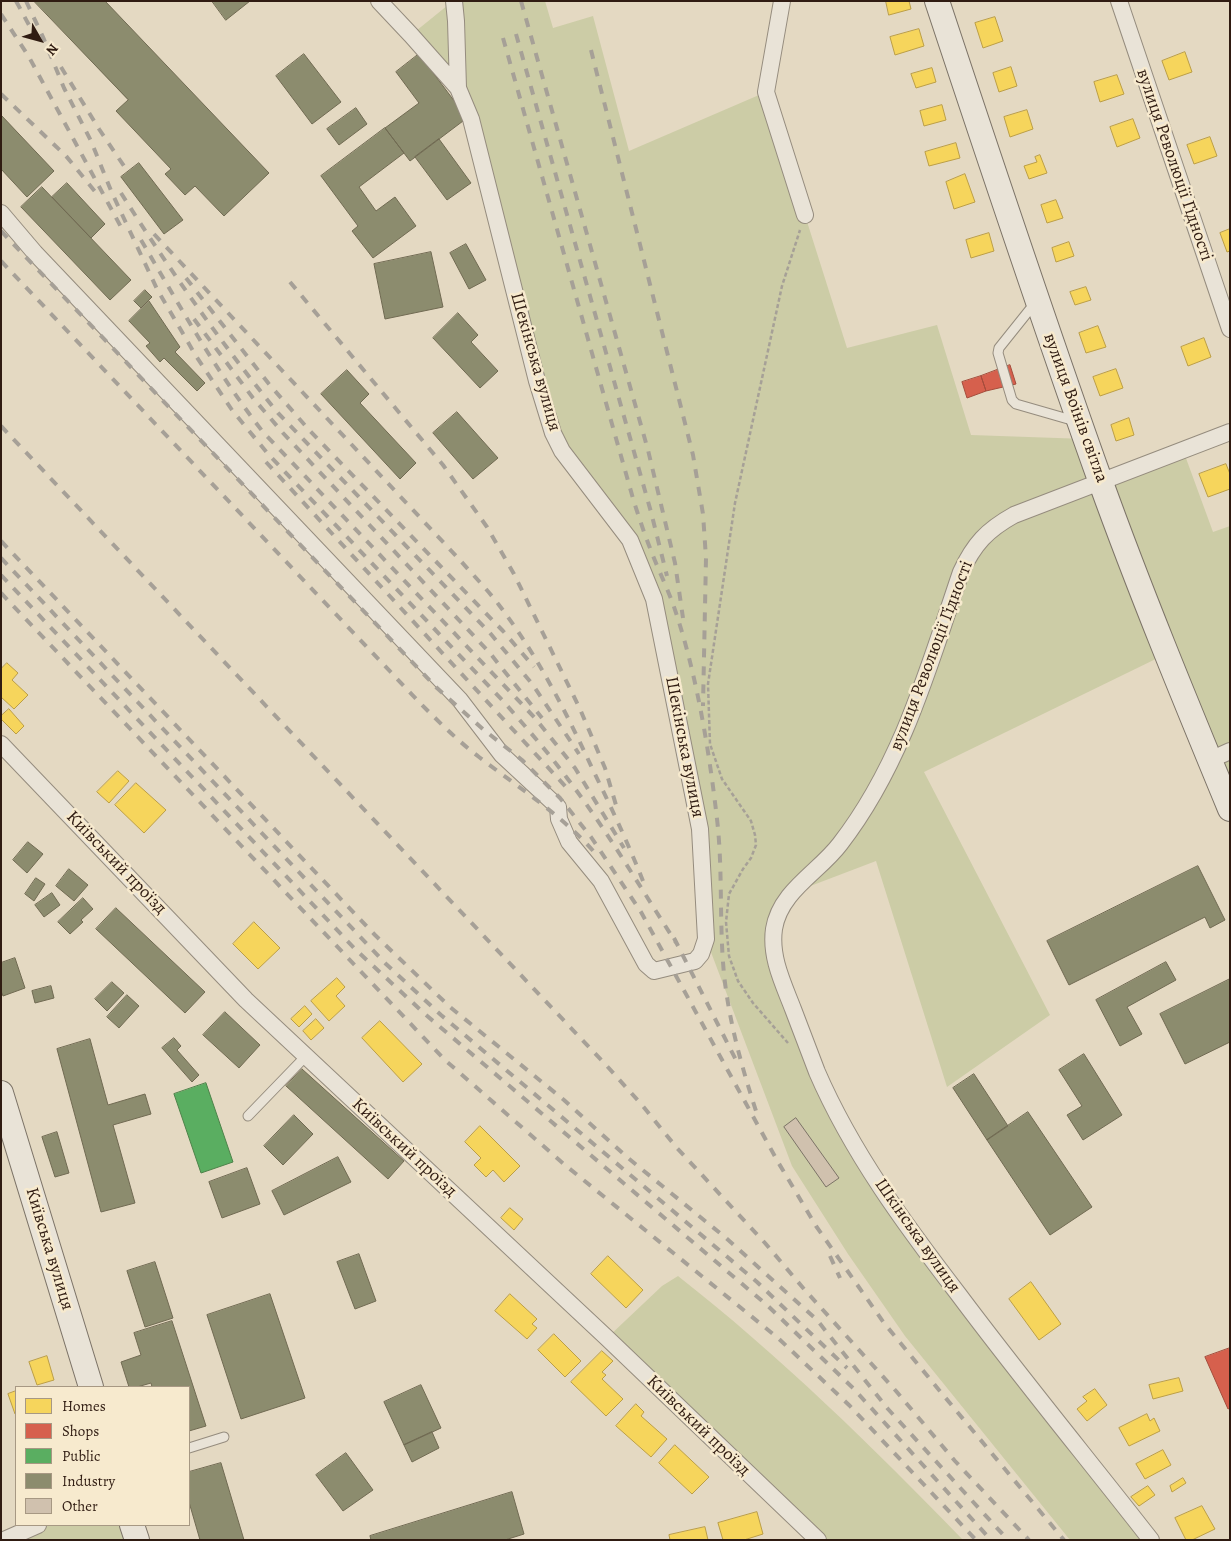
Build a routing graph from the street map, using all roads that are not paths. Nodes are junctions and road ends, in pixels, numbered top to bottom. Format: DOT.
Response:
graph roads {
  1 [pos="379,1"];
  2 [pos="454,1"];
  3 [pos="782,1"];
  4 [pos="937,1"];
  5 [pos="1119,1"];
  6 [pos="458,88"];
  7 [pos="1,212"];
  8 [pos="805,215"];
  9 [pos="1037,301"];
  10 [pos="1230,329"];
  11 [pos="1080,423"];
  12 [pos="1230,432"];
  13 [pos="1101,481"];
  14 [pos="1,744"];
  15 [pos="1220,755"];
  16 [pos="1230,810"];
  17 [pos="792,893"];
  18 [pos="306,1056"];
  19 [pos="3,1106"];
  20 [pos="248,1116"];
  21 [pos="91,1386"];
  22 [pos="224,1437"];
  23 [pos="190,1448"];
  24 [pos="36,1526"];
  25 [pos="132,1526"];
  26 [pos="4,1540"];
  27 [pos="137,1540"];
  28 [pos="817,1540"];
  29 [pos="1150,1540"];
  1 -- 6 [label="street, Шекінська вулиця"];
  2 -- 6 [label="street"];
  3 -- 8 [label="street"];
  4 -- 9 [label="street, вулиця Воїнів світла"];
  5 -- 10 [label="street, вулиця Революції Гідності"];
  6 -- 7 [label="street, Шекінська вулиця"];
  9 -- 11 [label="street, вулиця Воїнів світла"];
  9 -- 11 [label="lane"];
  11 -- 13 [label="street, вулиця Воїнів світла"];
  12 -- 13 [label="street, вулиця Революції Гідності"];
  13 -- 15 [label="street, вулиця Воїнів світла"];
  13 -- 17 [label="street, вулиця Революції Гідності"];
  14 -- 18 [label="street, Київський проїзд"];
  15 -- 16 [label="street, вулиця Воїнів світла"];
  17 -- 29 [label="street, Шкінська вулиця"];
  18 -- 20 [label="lane"];
  18 -- 28 [label="street, Київський проїзд"];
  19 -- 21 [label="street, Київська вулиця"];
  22 -- 23 [label="lane"];
  24 -- 26 [label="street"];
  25 -- 27 [label="street"];
}
